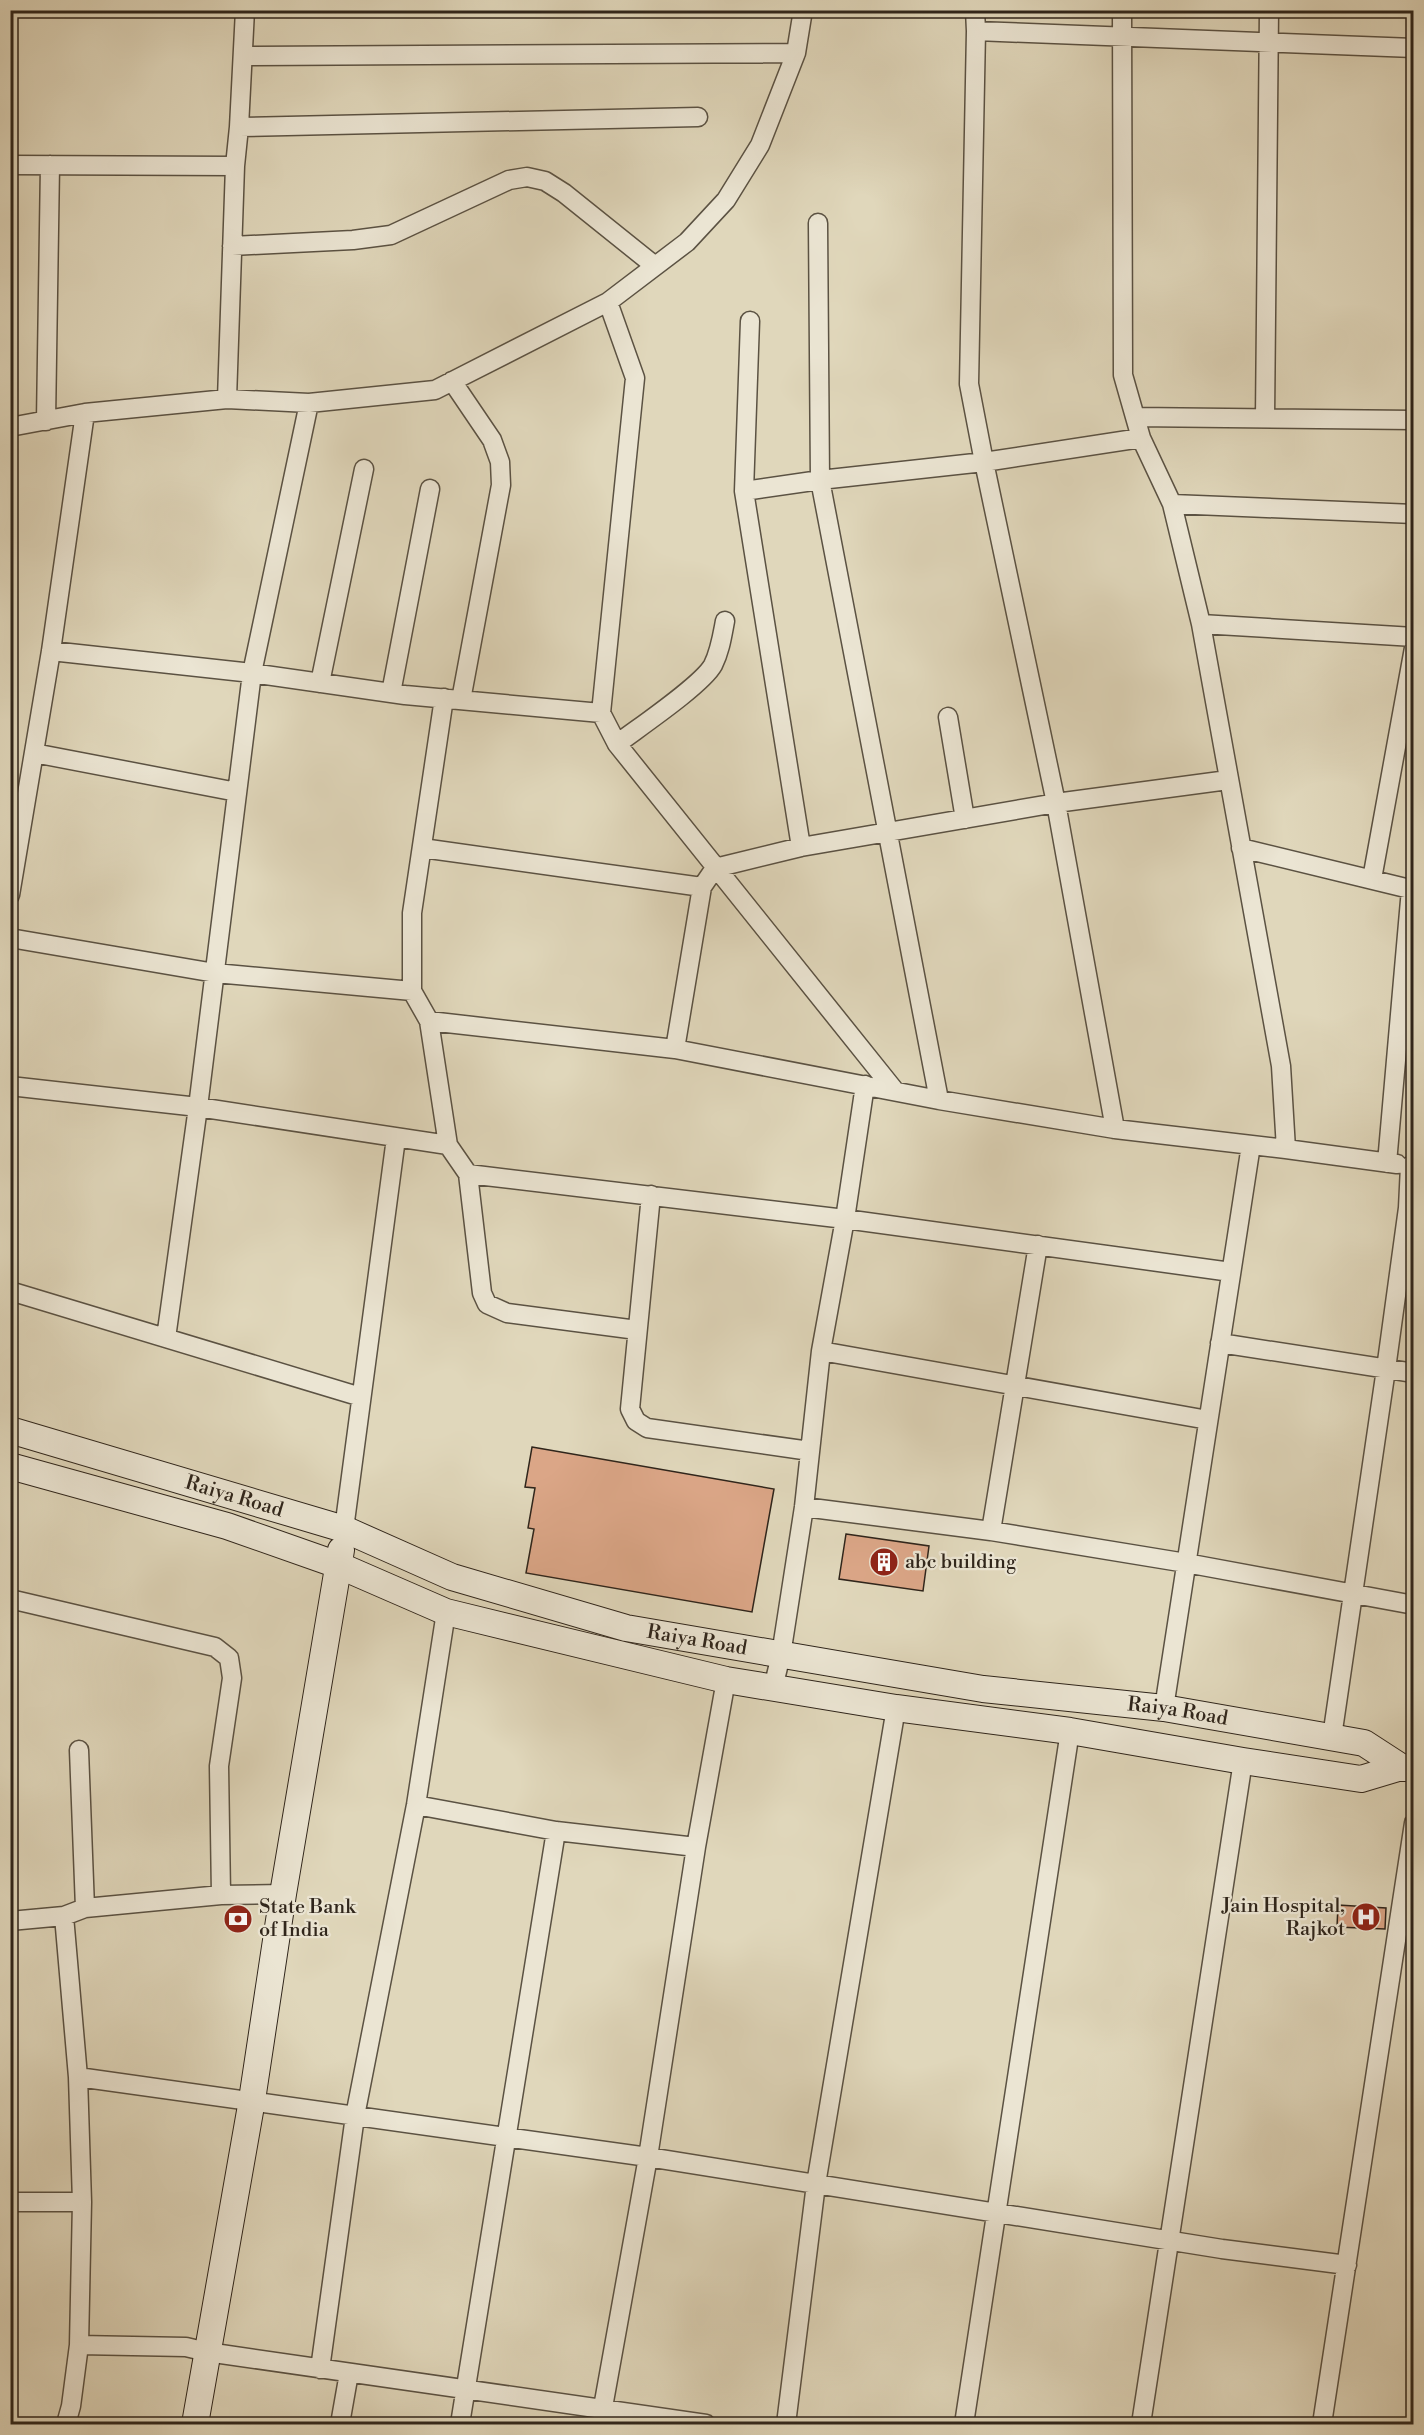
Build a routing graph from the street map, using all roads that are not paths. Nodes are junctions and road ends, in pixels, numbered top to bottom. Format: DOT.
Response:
graph roads {
  1 [pos="246,10"];
  2 [pos="803,10"];
  3 [pos="975,10"];
  4 [pos="1122,10"];
  5 [pos="1269,10"];
  6 [pos="976,31"];
  7 [pos="1123,38"];
  8 [pos="1269,43"];
  9 [pos="1413,48"];
  10 [pos="796,53"];
  11 [pos="243,56"];
  12 [pos="698,117"];
  13 [pos="239,127"];
  14 [pos="10,165"];
  15 [pos="50,165"];
  16 [pos="235,166"];
  17 [pos="818,223"];
  18 [pos="232,246"];
  19 [pos="655,266"];
  20 [pos="608,302"];
  21 [pos="750,321"];
  22 [pos="452,381"];
  23 [pos="227,399"];
  24 [pos="309,403"];
  25 [pos="84,414"];
  26 [pos="1135,417"];
  27 [pos="1265,418"];
  28 [pos="1413,420"];
  29 [pos="46,421"];
  30 [pos="10,427"];
  31 [pos="1141,438"];
  32 [pos="984,462"];
  33 [pos="364,469"];
  34 [pos="820,480"];
  35 [pos="430,489"];
  36 [pos="744,490"];
  37 [pos="1172,504"];
  38 [pos="1413,514"];
  39 [pos="725,621"];
  40 [pos="1201,624"];
  41 [pos="1413,637"];
  42 [pos="1413,648"];
  43 [pos="51,651"];
  44 [pos="252,673"];
  45 [pos="320,683"];
  46 [pos="391,693"];
  47 [pos="453,699"];
  48 [pos="601,713"];
  49 [pos="948,717"];
  50 [pos="616,744"];
  51 [pos="34,753"];
  52 [pos="1227,780"];
  53 [pos="237,792"];
  54 [pos="1056,803"];
  55 [pos="965,819"];
  56 [pos="888,832"];
  57 [pos="801,847"];
  58 [pos="422,848"];
  59 [pos="1241,848"];
  60 [pos="716,868"];
  61 [pos="1372,879"];
  62 [pos="702,887"];
  63 [pos="1412,889"];
  64 [pos="10,895"];
  65 [pos="10,938"];
  66 [pos="215,973"];
  67 [pos="412,991"];
  68 [pos="429,1021"];
  69 [pos="675,1049"];
  70 [pos="865,1085"];
  71 [pos="10,1086"];
  72 [pos="895,1091"];
  73 [pos="939,1100"];
  74 [pos="198,1107"];
  75 [pos="1114,1129"];
  76 [pos="396,1138"];
  77 [pos="448,1145"];
  78 [pos="1251,1145"];
  79 [pos="1286,1149"];
  80 [pos="1387,1163"];
  81 [pos="1412,1166"];
  82 [pos="468,1174"];
  83 [pos="651,1195"];
  84 [pos="845,1219"];
  85 [pos="1038,1245"];
  86 [pos="1231,1272"];
  87 [pos="10,1292"];
  88 [pos="637,1330"];
  89 [pos="166,1338"];
  90 [pos="1220,1343"];
  91 [pos="821,1351"];
  92 [pos="1386,1369"];
  93 [pos="1413,1373"];
  94 [pos="1014,1385"];
  95 [pos="361,1397"];
  96 [pos="1208,1420"];
  97 [pos="10,1430"];
  98 [pos="810,1452"];
  99 [pos="10,1466"];
  100 [pos="804,1507"];
  101 [pos="344,1529"];
  102 [pos="991,1531"];
  103 [pos="1186,1563"];
  104 [pos="338,1565"];
  105 [pos="1353,1594"];
  106 [pos="10,1599"];
  107 [pos="1413,1605"];
  108 [pos="446,1612"];
  109 [pos="781,1655"];
  110 [pos="726,1680"];
  111 [pos="773,1688"];
  112 [pos="896,1708"];
  113 [pos="1164,1708"];
  114 [pos="1070,1731"];
  115 [pos="1332,1737"];
  116 [pos="79,1750"];
  117 [pos="1243,1761"];
  118 [pos="1407,1768"];
  119 [pos="416,1805"];
  120 [pos="1413,1823"];
  121 [pos="556,1832"];
  122 [pos="696,1847"];
  123 [pos="283,1893"];
  124 [pos="220,1895"];
  125 [pos="85,1908"];
  126 [pos="64,1916"];
  127 [pos="10,1921"];
  128 [pos="78,2077"];
  129 [pos="252,2100"];
  130 [pos="355,2116"];
  131 [pos="508,2137"];
  132 [pos="648,2157"];
  133 [pos="816,2184"];
  134 [pos="10,2202"];
  135 [pos="82,2202"];
  136 [pos="997,2213"];
  137 [pos="1169,2240"];
  138 [pos="1347,2265"];
  139 [pos="79,2345"];
  140 [pos="207,2352"];
  141 [pos="320,2369"];
  142 [pos="350,2373"];
  143 [pos="465,2390"];
  144 [pos="601,2417"];
  145 [pos="66,2424"];
  146 [pos="195,2424"];
  147 [pos="340,2424"];
  148 [pos="460,2424"];
  149 [pos="706,2424"];
  150 [pos="786,2424"];
  151 [pos="964,2424"];
  152 [pos="1141,2424"];
  153 [pos="1322,2424"];
  1 -- 11 [label="street"];
  2 -- 10 [label="street"];
  3 -- 6 [label="street"];
  4 -- 7 [label="street"];
  5 -- 8 [label="street"];
  6 -- 7 [label="street"];
  6 -- 32 [label="street"];
  7 -- 8 [label="street"];
  7 -- 26 [label="street"];
  8 -- 9 [label="street"];
  8 -- 27 [label="street"];
  10 -- 11 [label="street"];
  10 -- 19 [label="street"];
  11 -- 13 [label="street"];
  12 -- 13 [label="street"];
  13 -- 16 [label="street"];
  14 -- 15 [label="street"];
  15 -- 16 [label="street"];
  15 -- 29 [label="street"];
  16 -- 18 [label="street"];
  17 -- 34 [label="street"];
  18 -- 19 [label="street"];
  18 -- 23 [label="street"];
  19 -- 20 [label="street"];
  20 -- 22 [label="street"];
  20 -- 48 [label="street"];
  21 -- 36 [label="street"];
  22 -- 24 [label="street"];
  22 -- 47 [label="street"];
  23 -- 24 [label="street"];
  23 -- 25 [label="street"];
  24 -- 44 [label="street"];
  25 -- 29 [label="street"];
  25 -- 43 [label="street"];
  26 -- 27 [label="street"];
  26 -- 31 [label="street"];
  27 -- 28 [label="street"];
  29 -- 30 [label="street"];
  31 -- 32 [label="street"];
  31 -- 37 [label="street"];
  32 -- 34 [label="street"];
  32 -- 54 [label="street"];
  33 -- 45 [label="street"];
  34 -- 36 [label="street"];
  34 -- 56 [label="street"];
  35 -- 46 [label="street"];
  36 -- 57 [label="street"];
  37 -- 38 [label="street"];
  37 -- 40 [label="street"];
  39 -- 50 [label="street"];
  40 -- 41 [label="street"];
  40 -- 52 [label="street"];
  42 -- 61 [label="street"];
  43 -- 44 [label="street"];
  43 -- 51 [label="street"];
  44 -- 45 [label="street"];
  44 -- 53 [label="street"];
  45 -- 46 [label="street"];
  46 -- 47 [label="street"];
  47 -- 48 [label="street"];
  47 -- 58 [label="street"];
  48 -- 50 [label="street"];
  49 -- 55 [label="street"];
  50 -- 60 [label="street"];
  51 -- 53 [label="street"];
  51 -- 64 [label="street"];
  52 -- 54 [label="street"];
  52 -- 59 [label="street"];
  53 -- 66 [label="street"];
  54 -- 55 [label="street"];
  54 -- 75 [label="street"];
  55 -- 56 [label="street"];
  56 -- 57 [label="street"];
  56 -- 73 [label="street"];
  57 -- 60 [label="street"];
  58 -- 62 [label="street"];
  58 -- 67 [label="street"];
  59 -- 61 [label="street"];
  59 -- 79 [label="street"];
  60 -- 62 [label="street"];
  60 -- 72 [label="street"];
  61 -- 63 [label="street"];
  62 -- 69 [label="street"];
  63 -- 80 [label="street"];
  65 -- 66 [label="street"];
  66 -- 67 [label="street"];
  66 -- 74 [label="street"];
  67 -- 68 [label="street"];
  68 -- 69 [label="street"];
  68 -- 77 [label="street"];
  69 -- 70 [label="street"];
  70 -- 72 [label="street"];
  70 -- 84 [label="street"];
  71 -- 74 [label="street"];
  72 -- 73 [label="street"];
  73 -- 75 [label="street"];
  74 -- 76 [label="street"];
  74 -- 89 [label="street"];
  75 -- 78 [label="street"];
  76 -- 77 [label="street"];
  76 -- 95 [label="street"];
  77 -- 82 [label="street"];
  78 -- 79 [label="street"];
  78 -- 86 [label="street"];
  79 -- 80 [label="street"];
  80 -- 81 [label="street"];
  81 -- 92 [label="street"];
  82 -- 83 [label="street"];
  82 -- 88 [label="street"];
  83 -- 84 [label="street"];
  83 -- 88 [label="street"];
  84 -- 85 [label="street"];
  84 -- 91 [label="street"];
  85 -- 86 [label="street"];
  85 -- 94 [label="street"];
  86 -- 90 [label="street"];
  87 -- 89 [label="street"];
  88 -- 98 [label="street"];
  89 -- 95 [label="street"];
  90 -- 92 [label="street"];
  90 -- 96 [label="street"];
  91 -- 94 [label="street"];
  91 -- 98 [label="street"];
  92 -- 93 [label="street"];
  92 -- 105 [label="street"];
  94 -- 96 [label="street"];
  94 -- 102 [label="street"];
  95 -- 101 [label="street"];
  96 -- 103 [label="street"];
  97 -- 101 [label="street, Raiya Road"];
  98 -- 100 [label="street"];
  99 -- 104 [label="street, Raiya Road"];
  100 -- 102 [label="street"];
  100 -- 109 [label="street"];
  101 -- 104 [label="street"];
  101 -- 109 [label="street, Raiya Road"];
  102 -- 103 [label="street"];
  103 -- 105 [label="street"];
  103 -- 113 [label="street"];
  104 -- 108 [label="street, Raiya Road"];
  104 -- 123 [label="street"];
  105 -- 107 [label="street"];
  105 -- 115 [label="street"];
  106 -- 124 [label="street"];
  108 -- 110 [label="street, Raiya Road"];
  108 -- 119 [label="street"];
  109 -- 111 [label="street"];
  109 -- 113 [label="street, Raiya Road"];
  110 -- 111 [label="street, Raiya Road"];
  110 -- 122 [label="street"];
  111 -- 112 [label="street, Raiya Road"];
  112 -- 114 [label="street, Raiya Road"];
  112 -- 133 [label="street"];
  113 -- 115 [label="street, Raiya Road"];
  114 -- 117 [label="street, Raiya Road"];
  114 -- 136 [label="street"];
  115 -- 118 [label="street, Raiya Road"];
  116 -- 125 [label="street"];
  117 -- 118 [label="street, Raiya Road"];
  117 -- 137 [label="street"];
  119 -- 121 [label="street"];
  119 -- 130 [label="street"];
  120 -- 138 [label="street"];
  121 -- 122 [label="street"];
  121 -- 131 [label="street"];
  122 -- 132 [label="street"];
  123 -- 124 [label="street"];
  123 -- 129 [label="street"];
  124 -- 125 [label="street"];
  125 -- 126 [label="street"];
  126 -- 127 [label="street"];
  126 -- 128 [label="street"];
  128 -- 129 [label="street"];
  128 -- 135 [label="street"];
  129 -- 130 [label="street"];
  129 -- 140 [label="street"];
  130 -- 131 [label="street"];
  130 -- 141 [label="street"];
  131 -- 132 [label="street"];
  131 -- 143 [label="street"];
  132 -- 133 [label="street"];
  132 -- 144 [label="street"];
  133 -- 136 [label="street"];
  133 -- 150 [label="street"];
  134 -- 135 [label="street"];
  135 -- 139 [label="street"];
  136 -- 137 [label="street"];
  136 -- 151 [label="street"];
  137 -- 138 [label="street"];
  137 -- 152 [label="street"];
  138 -- 153 [label="street"];
  139 -- 140 [label="street"];
  139 -- 145 [label="street"];
  140 -- 141 [label="street"];
  140 -- 146 [label="street"];
  141 -- 142 [label="street"];
  142 -- 143 [label="street"];
  142 -- 147 [label="street"];
  143 -- 144 [label="street"];
  143 -- 148 [label="street"];
  144 -- 149 [label="street"];
}
